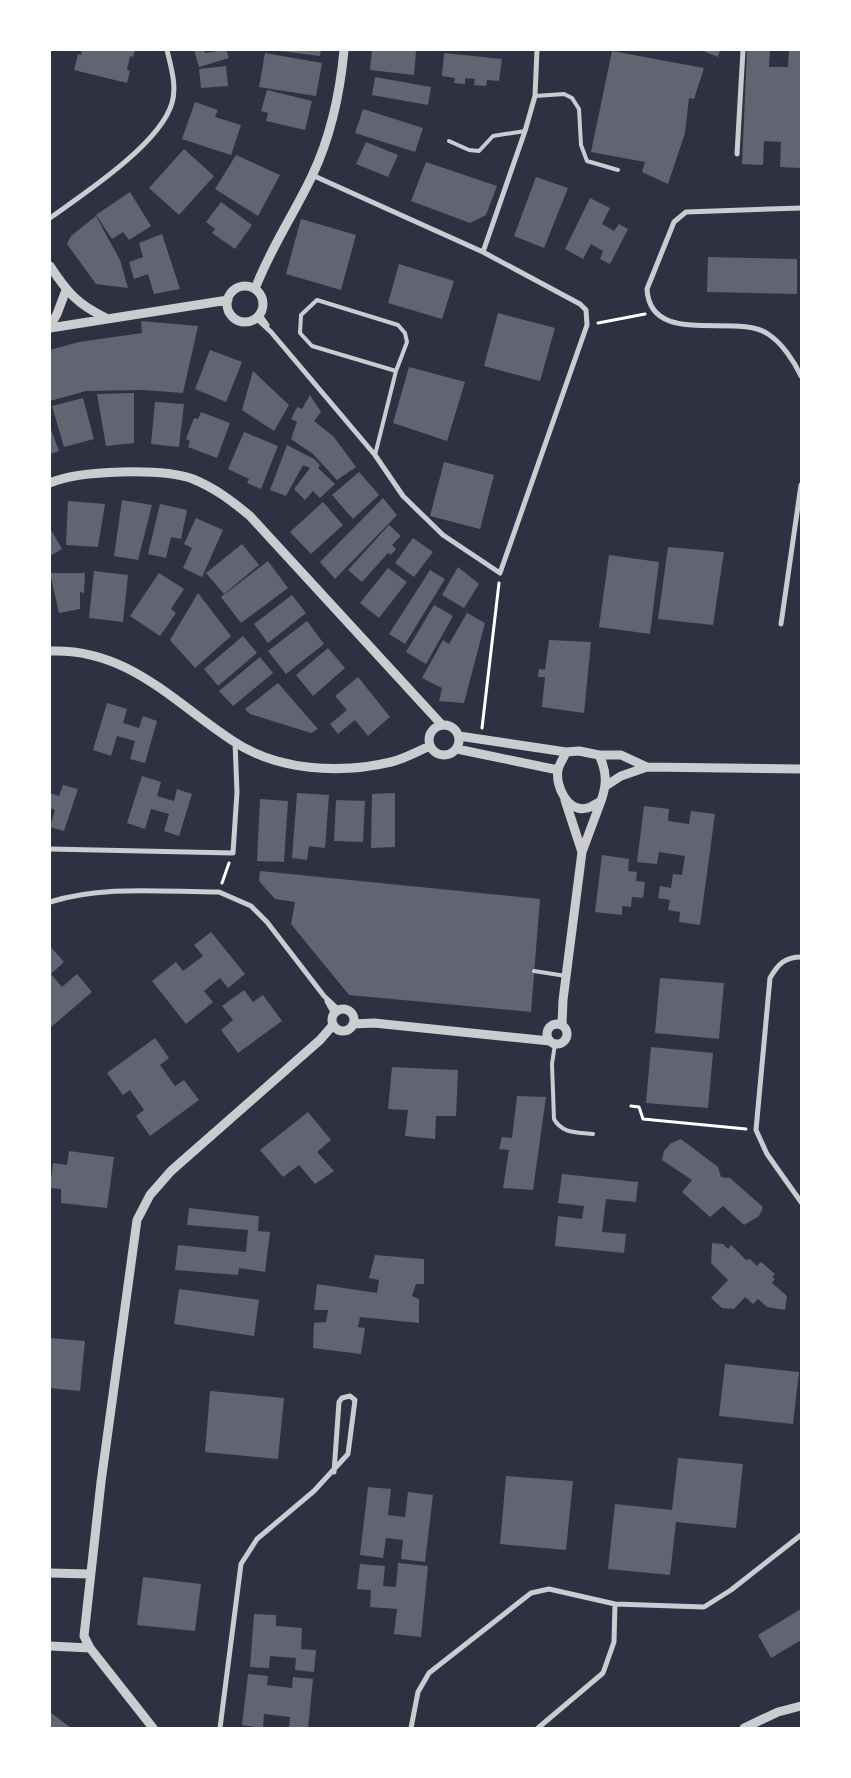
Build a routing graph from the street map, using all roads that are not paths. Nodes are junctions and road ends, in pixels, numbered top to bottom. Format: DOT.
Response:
graph roads {
  1 [pos="167,50"];
  2 [pos="344,50"];
  3 [pos="537,50"];
  4 [pos="743,50"];
  5 [pos="535,96"];
  6 [pos="526,131"];
  7 [pos="449,141"];
  8 [pos="737,154"];
  9 [pos="618,170"];
  10 [pos="312,175"];
  11 [pos="801,208"];
  12 [pos="50,218"];
  13 [pos="483,252"];
  14 [pos="50,266"];
  15 [pos="252,288"];
  16 [pos="66,290"];
  17 [pos="227,303"];
  18 [pos="258,316"];
  19 [pos="106,318"];
  20 [pos="50,327"];
  21 [pos="396,370"];
  22 [pos="801,376"];
  23 [pos="375,455"];
  24 [pos="50,483"];
  25 [pos="801,485"];
  26 [pos="781,624"];
  27 [pos="50,651"];
  28 [pos="442,725"];
  29 [pos="459,736"];
  30 [pos="235,742"];
  31 [pos="430,746"];
  32 [pos="457,749"];
  33 [pos="566,752"];
  34 [pos="599,755"];
  35 [pos="647,767"];
  36 [pos="801,769"];
  37 [pos="558,770"];
  38 [pos="607,785"];
  39 [pos="565,800"];
  40 [pos="601,801"];
  41 [pos="50,849"];
  42 [pos="582,852"];
  43 [pos="50,902"];
  44 [pos="801,957"];
  45 [pos="534,971"];
  46 [pos="566,976"];
  47 [pos="336,1012"];
  48 [pos="354,1021"];
  49 [pos="559,1024"];
  50 [pos="335,1027"];
  51 [pos="551,1040"];
  52 [pos="593,1134"];
  53 [pos="801,1202"];
  54 [pos="334,1472"];
  55 [pos="801,1534"];
  56 [pos="50,1573"];
  57 [pos="90,1574"];
  58 [pos="614,1604"];
  59 [pos="50,1646"];
  60 [pos="90,1648"];
  61 [pos="801,1706"];
  62 [pos="152,1728"];
  63 [pos="220,1728"];
  64 [pos="411,1728"];
  65 [pos="538,1728"];
  66 [pos="744,1728"];
  1 -- 12 [label="street"];
  2 -- 10 [label="street"];
  3 -- 5 [label="street"];
  4 -- 8 [label="street"];
  5 -- 6 [label="street"];
  5 -- 9 [label="lane"];
  6 -- 7 [label="lane"];
  6 -- 13 [label="street"];
  10 -- 13 [label="street"];
  10 -- 15 [label="street"];
  11 -- 22 [label="street"];
  13 -- 23 [label="street"];
  14 -- 16 [label="street"];
  15 -- 17 [label="street"];
  15 -- 18 [label="street"];
  16 -- 19 [label="street"];
  16 -- 20 [label="street"];
  17 -- 18 [label="street"];
  17 -- 19 [label="street"];
  18 -- 23 [label="street"];
  19 -- 20 [label="street"];
  21 -- 21 [label="lane"];
  21 -- 23 [label="lane"];
  24 -- 28 [label="street"];
  25 -- 26 [label="street"];
  27 -- 30 [label="street"];
  28 -- 29 [label="street"];
  28 -- 31 [label="street"];
  29 -- 32 [label="street"];
  29 -- 33 [label="street"];
  30 -- 31 [label="street"];
  30 -- 41 [label="street"];
  31 -- 32 [label="street"];
  32 -- 37 [label="street"];
  33 -- 34 [label="street"];
  33 -- 37 [label="street"];
  34 -- 35 [label="street"];
  34 -- 38 [label="street"];
  35 -- 36 [label="street"];
  35 -- 38 [label="street"];
  37 -- 39 [label="street"];
  38 -- 40 [label="street"];
  39 -- 40 [label="street"];
  39 -- 42 [label="street"];
  40 -- 42 [label="street"];
  42 -- 46 [label="street"];
  43 -- 47 [label="street"];
  44 -- 53 [label="street"];
  45 -- 46 [label="lane"];
  46 -- 49 [label="street"];
  47 -- 48 [label="street"];
  47 -- 50 [label="street"];
  48 -- 50 [label="street"];
  48 -- 51 [label="street"];
  49 -- 51 [label="street"];
  49 -- 51 [label="street"];
  50 -- 57 [label="street"];
  51 -- 52 [label="lane"];
  54 -- 54 [label="street"];
  54 -- 63 [label="street"];
  55 -- 58 [label="street"];
  56 -- 57 [label="street"];
  57 -- 60 [label="street"];
  58 -- 64 [label="street"];
  58 -- 65 [label="street"];
  59 -- 60 [label="street"];
  60 -- 62 [label="street"];
  61 -- 66 [label="street"];
}
